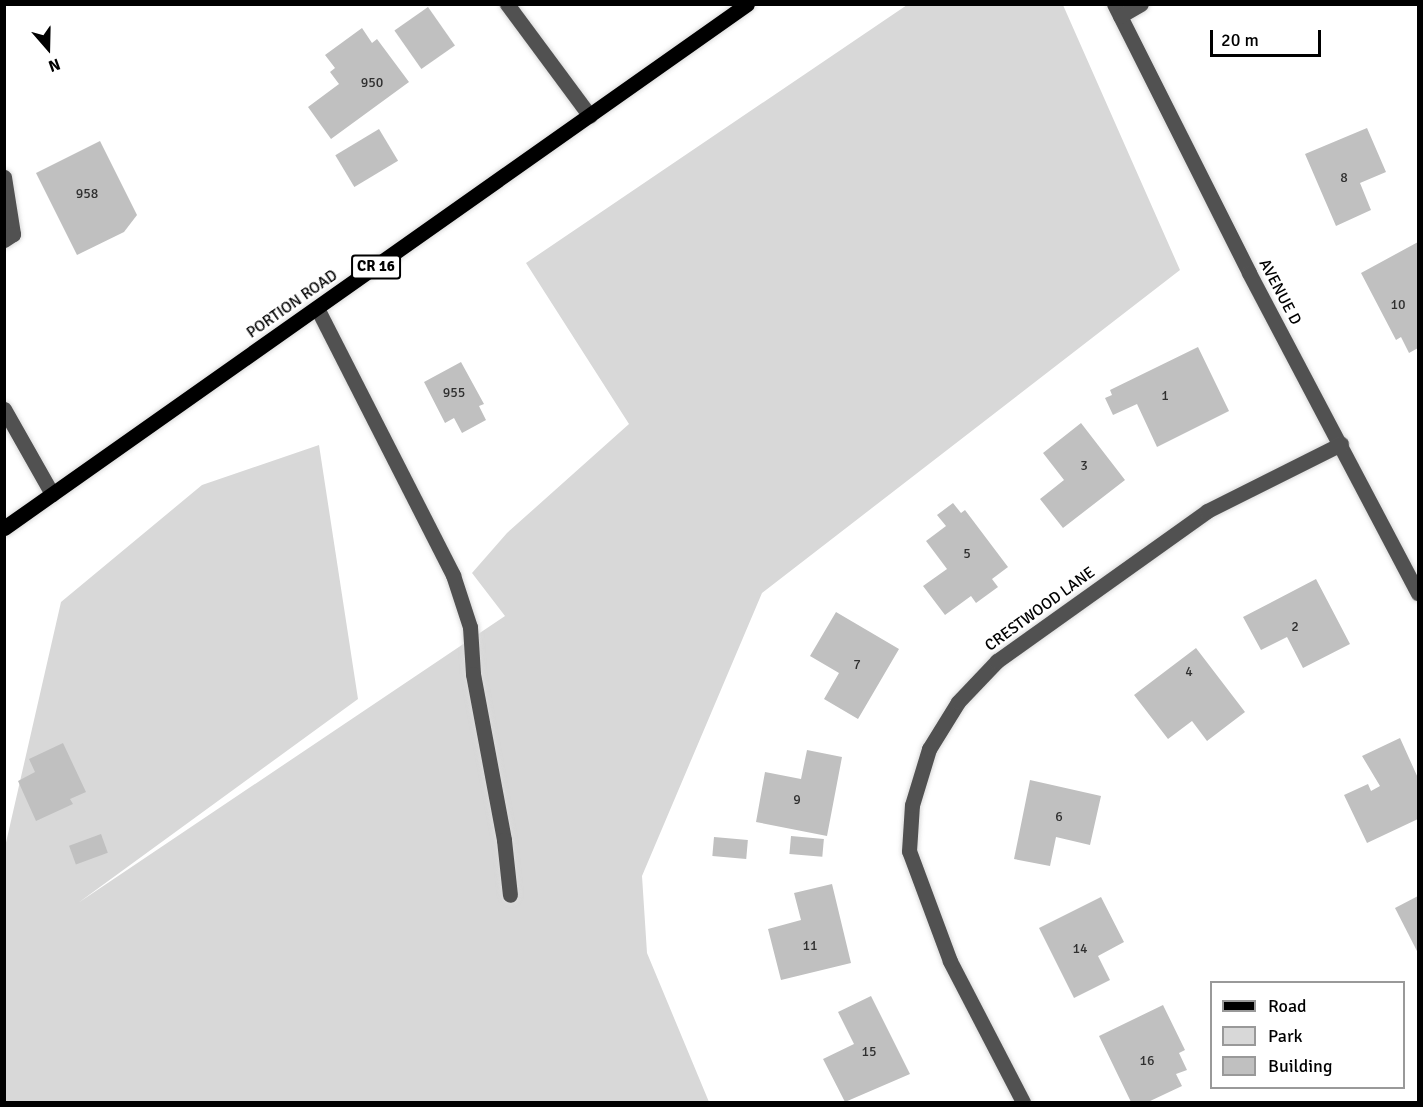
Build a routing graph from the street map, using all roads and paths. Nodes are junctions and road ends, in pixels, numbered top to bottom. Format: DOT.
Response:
graph roads {
  1 [pos="507,4"];
  2 [pos="747,4"];
  3 [pos="1141,4"];
  4 [pos="1117,10"];
  5 [pos="590,116"];
  6 [pos="4,177"];
  7 [pos="4,240"];
  8 [pos="318,308"];
  9 [pos="4,410"];
  10 [pos="1341,444"];
  11 [pos="52,494"];
  12 [pos="4,528"];
  13 [pos="1419,593"];
  14 [pos="510,895"];
  15 [pos="1023,1102"];
  1 -- 5 [label="street"];
  2 -- 5 [label="main road, PORTION ROAD / CR 16"];
  3 -- 4 [label="street"];
  4 -- 10 [label="street, AVENUE D"];
  5 -- 8 [label="main road, PORTION ROAD / CR 16"];
  6 -- 7 [label="street"];
  8 -- 11 [label="main road, PORTION ROAD / CR 16"];
  8 -- 14 [label="street"];
  9 -- 11 [label="street"];
  10 -- 13 [label="street, AVENUE D"];
  10 -- 15 [label="street, CRESTWOOD LANE"];
  11 -- 12 [label="main road, PORTION ROAD / CR 16"];
}
